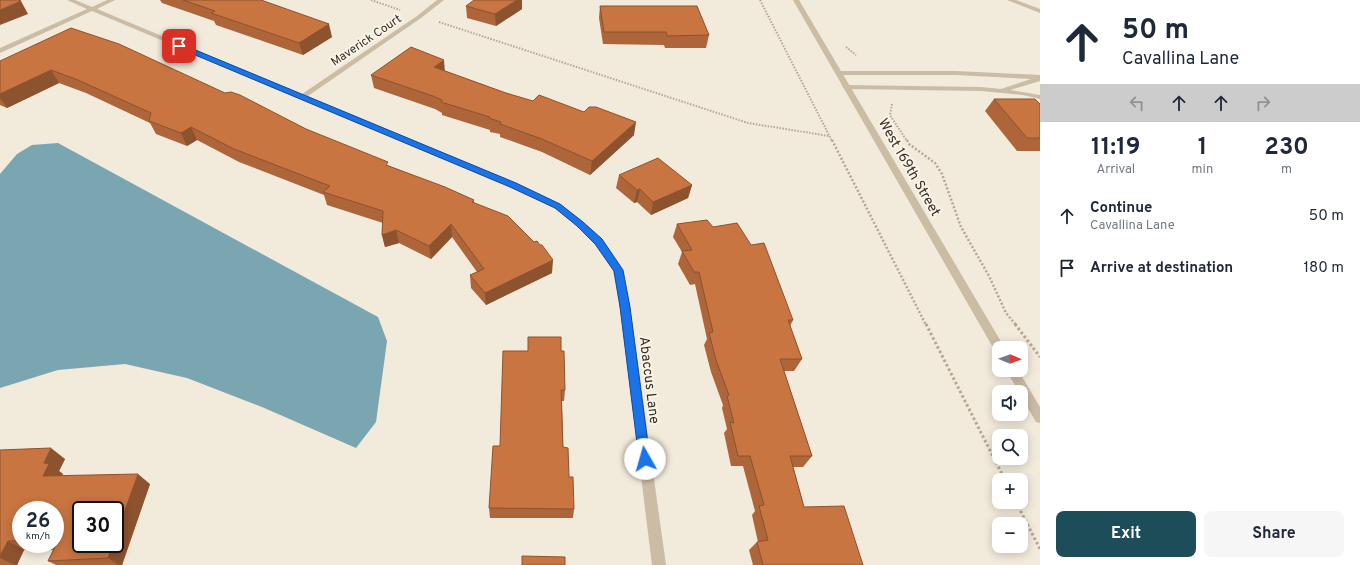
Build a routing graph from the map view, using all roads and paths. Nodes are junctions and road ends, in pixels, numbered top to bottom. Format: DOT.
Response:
graph roads {
  1 [pos="70,0"];
  2 [pos="112,0"];
  3 [pos="371,0"];
  4 [pos="441,0"];
  5 [pos="760,0"];
  6 [pos="796,0"];
  7 [pos="1010,0"];
  8 [pos="92,9"];
  9 [pos="1040,11"];
  10 [pos="421,16"];
  11 [pos="844,45"];
  12 [pos="0,51"];
  13 [pos="839,73"];
  14 [pos="877,73"];
  15 [pos="1040,78"];
  16 [pos="846,87"];
  17 [pos="888,87"];
  18 [pos="1000,90"];
  19 [pos="302,97"];
  20 [pos="1040,98"];
  21 [pos="830,136"];
  22 [pos="995,341"];
  23 [pos="1040,357"];
  24 [pos="1016,377"];
  25 [pos="1040,418"];
  26 [pos="1001,473"];
  27 [pos="1020,509"];
  28 [pos="1040,549"];
  29 [pos="659,565"];
  1 -- 8 [label="street"];
  2 -- 8 [label="street"];
  3 -- 10 [label="path"];
  4 -- 10 [label="street, Maverick Court"];
  5 -- 21 [label="path"];
  6 -- 13 [label="street, West 169th Street"];
  7 -- 9 [label="street"];
  8 -- 12 [label="street"];
  8 -- 19 [label="street"];
  10 -- 19 [label="street, Maverick Court"];
  10 -- 21 [label="path"];
  11 -- 14 [label="path"];
  13 -- 14 [label="street"];
  13 -- 16 [label="street, West 169th Street"];
  14 -- 15 [label="street"];
  15 -- 18 [label="street"];
  16 -- 17 [label="street"];
  16 -- 22 [label="street, West 169th Street"];
  17 -- 18 [label="street"];
  17 -- 23 [label="path"];
  18 -- 20 [label="street"];
  19 -- 29 [label="street, Abaccus Lane"];
  21 -- 26 [label="path"];
  24 -- 25 [label="street"];
  27 -- 28 [label="path"];
}
